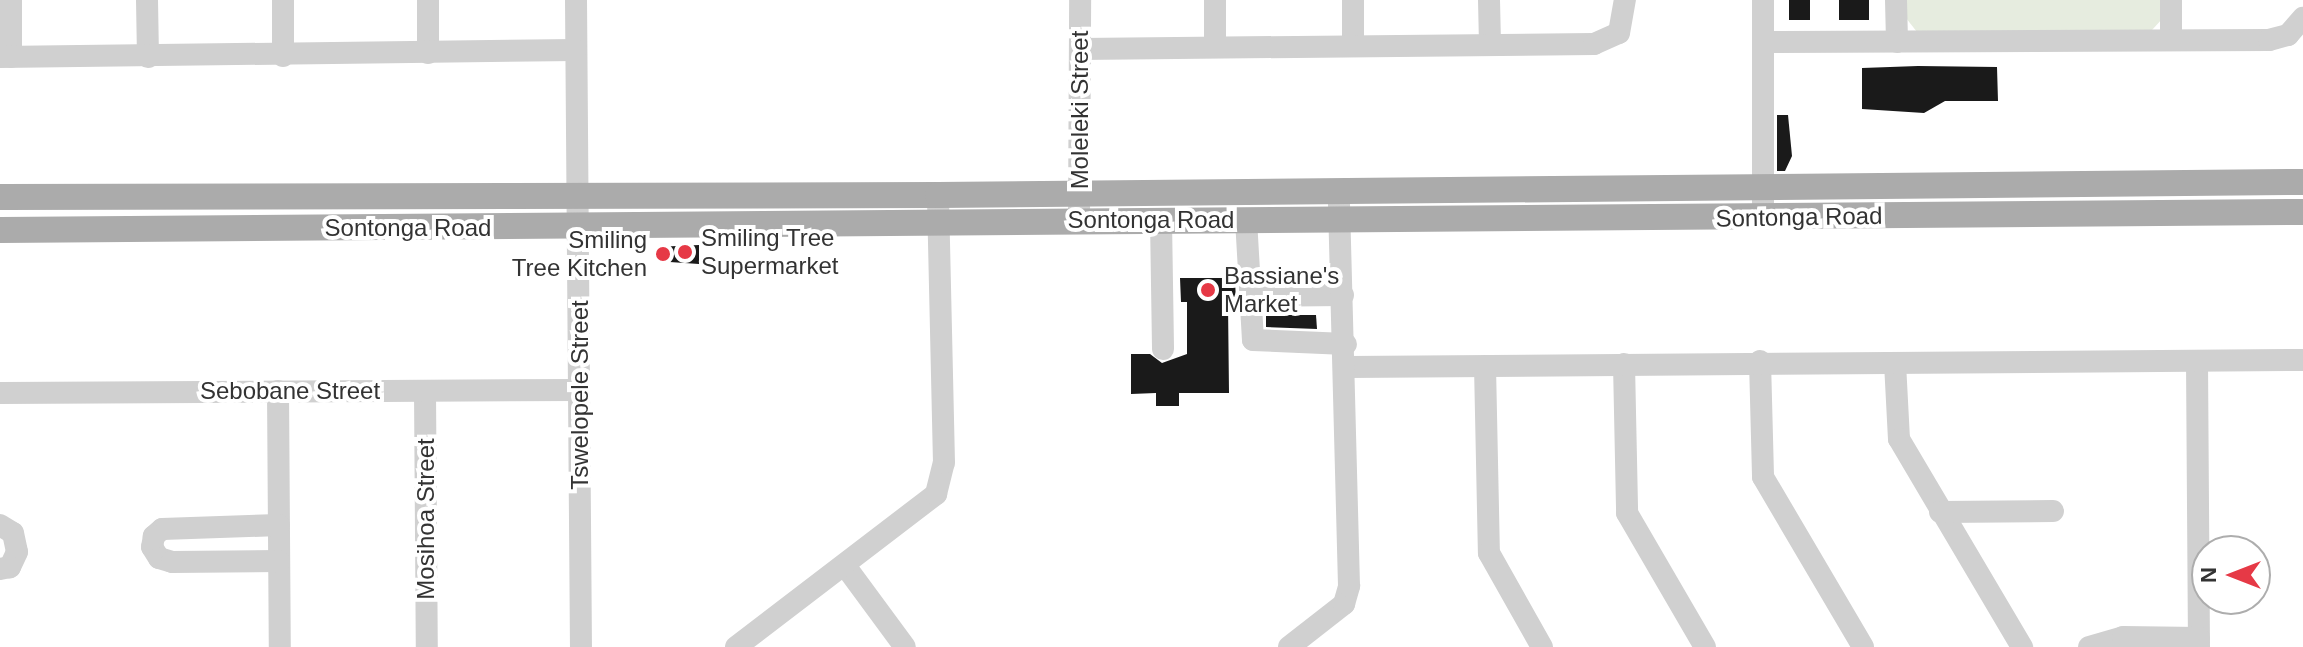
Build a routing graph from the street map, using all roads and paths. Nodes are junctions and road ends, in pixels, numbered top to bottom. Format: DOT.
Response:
graph roads {
  1 [pos="11,0"];
  2 [pos="147,0"];
  3 [pos="283,0"];
  4 [pos="428,0"];
  5 [pos="576,0"];
  6 [pos="1080,0"];
  7 [pos="1215,0"];
  8 [pos="1353,0"];
  9 [pos="1489,0"];
  10 [pos="1625,0"];
  11 [pos="1763,0"];
  12 [pos="1896,0"];
  13 [pos="2171,0"];
  14 [pos="2303,18"];
  15 [pos="2171,40"];
  16 [pos="1764,42"];
  17 [pos="1897,42"];
  18 [pos="1490,45"];
  19 [pos="1353,46"];
  20 [pos="1215,47"];
  21 [pos="1080,49"];
  22 [pos="576,50"];
  23 [pos="428,53"];
  24 [pos="283,56"];
  25 [pos="6,57"];
  26 [pos="148,57"];
  27 [pos="2303,182"];
  28 [pos="1762,186"];
  29 [pos="1339,192"];
  30 [pos="938,195"];
  31 [pos="0,197"];
  32 [pos="578,197"];
  33 [pos="1080,207"];
  34 [pos="2303,212"];
  35 [pos="1763,217"];
  36 [pos="1246,219"];
  37 [pos="1161,220"];
  38 [pos="1340,221"];
  39 [pos="938,223"];
  40 [pos="579,226"];
  41 [pos="0,230"];
  42 [pos="1343,295"];
  43 [pos="1249,296"];
  44 [pos="1163,349"];
  45 [pos="1347,356"];
  46 [pos="2303,360"];
  47 [pos="1760,361"];
  48 [pos="2197,361"];
  49 [pos="1895,363"];
  50 [pos="1624,364"];
  51 [pos="1485,366"];
  52 [pos="579,390"];
  53 [pos="278,391"];
  54 [pos="425,391"];
  55 [pos="0,393"];
  56 [pos="2053,511"];
  57 [pos="1940,512"];
  58 [pos="0,525"];
  59 [pos="279,525"];
  60 [pos="279,561"];
  61 [pos="846,567"];
  62 [pos="0,569"];
  63 [pos="2199,642"];
  64 [pos="1536,645"];
  65 [pos="280,647"];
  66 [pos="427,647"];
  67 [pos="581,647"];
  68 [pos="736,647"];
  69 [pos="905,647"];
  70 [pos="1289,647"];
  71 [pos="1705,647"];
  72 [pos="1863,647"];
  73 [pos="2022,647"];
  74 [pos="2089,647"];
  1 -- 25 [label="street"];
  2 -- 26 [label="street"];
  3 -- 24 [label="street"];
  4 -- 23 [label="street"];
  5 -- 22 [label="street, Tswelopele Street"];
  6 -- 21 [label="street, Moleleki Street"];
  7 -- 20 [label="street"];
  8 -- 19 [label="street"];
  9 -- 18 [label="street"];
  10 -- 18 [label="street"];
  11 -- 16 [label="street"];
  12 -- 17 [label="street"];
  13 -- 15 [label="street"];
  14 -- 15 [label="street"];
  15 -- 17 [label="street"];
  16 -- 17 [label="street"];
  16 -- 28 [label="street"];
  18 -- 19 [label="street"];
  19 -- 20 [label="street"];
  20 -- 21 [label="street"];
  21 -- 33 [label="street, Moleleki Street"];
  22 -- 23 [label="street"];
  22 -- 32 [label="street, Tswelopele Street"];
  23 -- 24 [label="street"];
  24 -- 26 [label="street"];
  25 -- 26 [label="street"];
  27 -- 28 [label="main road, Sontonga Road"];
  28 -- 29 [label="main road, Sontonga Road"];
  28 -- 35 [label="street"];
  29 -- 33 [label="main road, Sontonga Road"];
  29 -- 38 [label="street"];
  30 -- 32 [label="main road, Sontonga Road"];
  30 -- 33 [label="main road, Sontonga Road"];
  30 -- 39 [label="street"];
  31 -- 32 [label="main road, Sontonga Road"];
  32 -- 40 [label="street, Tswelopele Street"];
  33 -- 37 [label="main road, Sontonga Road"];
  33 -- 39 [label="main road, Sontonga Road"];
  34 -- 35 [label="main road, Sontonga Road"];
  35 -- 38 [label="main road, Sontonga Road"];
  36 -- 37 [label="main road, Sontonga Road"];
  36 -- 38 [label="main road, Sontonga Road"];
  36 -- 43 [label="street"];
  37 -- 44 [label="street"];
  38 -- 42 [label="street"];
  39 -- 40 [label="main road, Sontonga Road"];
  39 -- 61 [label="street"];
  40 -- 41 [label="main road, Sontonga Road"];
  40 -- 52 [label="street, Tswelopele Street"];
  42 -- 43 [label="street"];
  42 -- 45 [label="street"];
  43 -- 45 [label="street"];
  45 -- 51 [label="street"];
  45 -- 70 [label="street"];
  46 -- 48 [label="street"];
  47 -- 49 [label="street"];
  47 -- 50 [label="street"];
  47 -- 72 [label="street"];
  48 -- 49 [label="street"];
  48 -- 63 [label="street"];
  49 -- 57 [label="street"];
  50 -- 51 [label="street"];
  50 -- 71 [label="street"];
  51 -- 64 [label="street"];
  52 -- 54 [label="street, Sebobane Street"];
  52 -- 67 [label="street, Tswelopele Street"];
  53 -- 54 [label="street, Sebobane Street"];
  53 -- 55 [label="street, Sebobane Street"];
  53 -- 59 [label="street"];
  54 -- 66 [label="street, Mosihoa Street"];
  56 -- 57 [label="street"];
  57 -- 73 [label="street"];
  58 -- 62 [label="street"];
  59 -- 60 [label="street"];
  59 -- 60 [label="street"];
  60 -- 65 [label="street"];
  61 -- 68 [label="street"];
  61 -- 69 [label="street"];
  63 -- 74 [label="street"];
}
